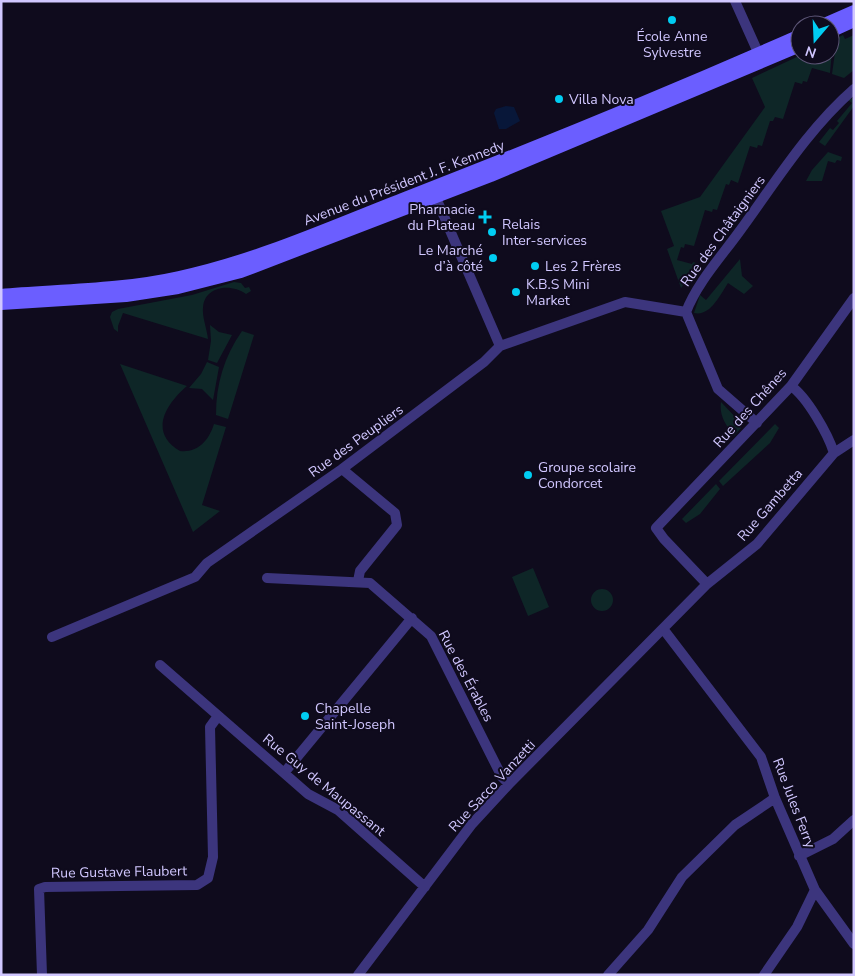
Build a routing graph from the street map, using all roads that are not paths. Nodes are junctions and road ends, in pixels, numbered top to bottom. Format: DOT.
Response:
graph roads {
  1 [pos="734,1"];
  2 [pos="854,10"];
  3 [pos="840,17"];
  4 [pos="854,22"];
  5 [pos="840,28"];
  6 [pos="790,41"];
  7 [pos="790,49"];
  8 [pos="761,58"];
  9 [pos="854,89"];
  10 [pos="434,193"];
  11 [pos="1,295"];
  12 [pos="854,298"];
  13 [pos="1,304"];
  14 [pos="686,312"];
  15 [pos="500,346"];
  16 [pos="791,386"];
  17 [pos="757,423"];
  18 [pos="854,440"];
  19 [pos="834,453"];
  20 [pos="342,469"];
  21 [pos="267,578"];
  22 [pos="358,581"];
  23 [pos="708,584"];
  24 [pos="412,618"];
  25 [pos="664,630"];
  26 [pos="52,637"];
  27 [pos="160,665"];
  28 [pos="218,716"];
  29 [pos="284,773"];
  30 [pos="510,784"];
  31 [pos="775,798"];
  32 [pos="854,820"];
  33 [pos="799,856"];
  34 [pos="425,887"];
  35 [pos="815,890"];
  36 [pos="854,944"];
  37 [pos="42,975"];
  38 [pos="358,975"];
  39 [pos="608,975"];
  40 [pos="764,975"];
  1 -- 8 [label="street"];
  2 -- 3 [label="main road"];
  4 -- 5 [label="main road"];
  6 -- 8 [label="main road, Avenue du Président J. F. Kennedy"];
  7 -- 8 [label="main road, Avenue du Président J. F. Kennedy"];
  8 -- 10 [label="main road, Avenue du Président J. F. Kennedy"];
  9 -- 14 [label="street, Rue des Châtaigniers"];
  10 -- 11 [label="main road, Avenue du Président J. F. Kennedy"];
  10 -- 13 [label="main road, Avenue du Président J. F. Kennedy"];
  10 -- 15 [label="street"];
  12 -- 16 [label="street, Rue des Chênes"];
  14 -- 15 [label="street, Rue des Peupliers"];
  14 -- 17 [label="street"];
  15 -- 20 [label="street, Rue des Peupliers"];
  16 -- 17 [label="street, Rue des Chênes"];
  16 -- 19 [label="street"];
  17 -- 23 [label="street, Rue des Chênes"];
  18 -- 19 [label="street, Rue Gambetta"];
  19 -- 23 [label="street, Rue Gambetta"];
  20 -- 22 [label="street"];
  20 -- 26 [label="street, Rue des Peupliers"];
  21 -- 22 [label="street, Rue des Érables"];
  22 -- 24 [label="street, Rue des Érables"];
  23 -- 25 [label="street, Rue Gambetta"];
  24 -- 29 [label="street"];
  24 -- 30 [label="street, Rue des Érables"];
  25 -- 30 [label="street, Rue Sacco Vanzetti"];
  25 -- 31 [label="street, Rue Jules Ferry"];
  27 -- 28 [label="street, Rue Guy de Maupassant"];
  28 -- 29 [label="street, Rue Guy de Maupassant"];
  28 -- 37 [label="street, Rue Gustave Flaubert"];
  29 -- 34 [label="street, Rue Guy de Maupassant"];
  30 -- 34 [label="street, Rue Sacco Vanzetti"];
  31 -- 33 [label="street, Rue Jules Ferry"];
  31 -- 39 [label="street"];
  32 -- 33 [label="street"];
  33 -- 35 [label="street, Rue Jules Ferry"];
  34 -- 38 [label="street, Rue Sacco Vanzetti"];
  35 -- 36 [label="street, Rue Jules Ferry"];
  35 -- 40 [label="street"];
}
